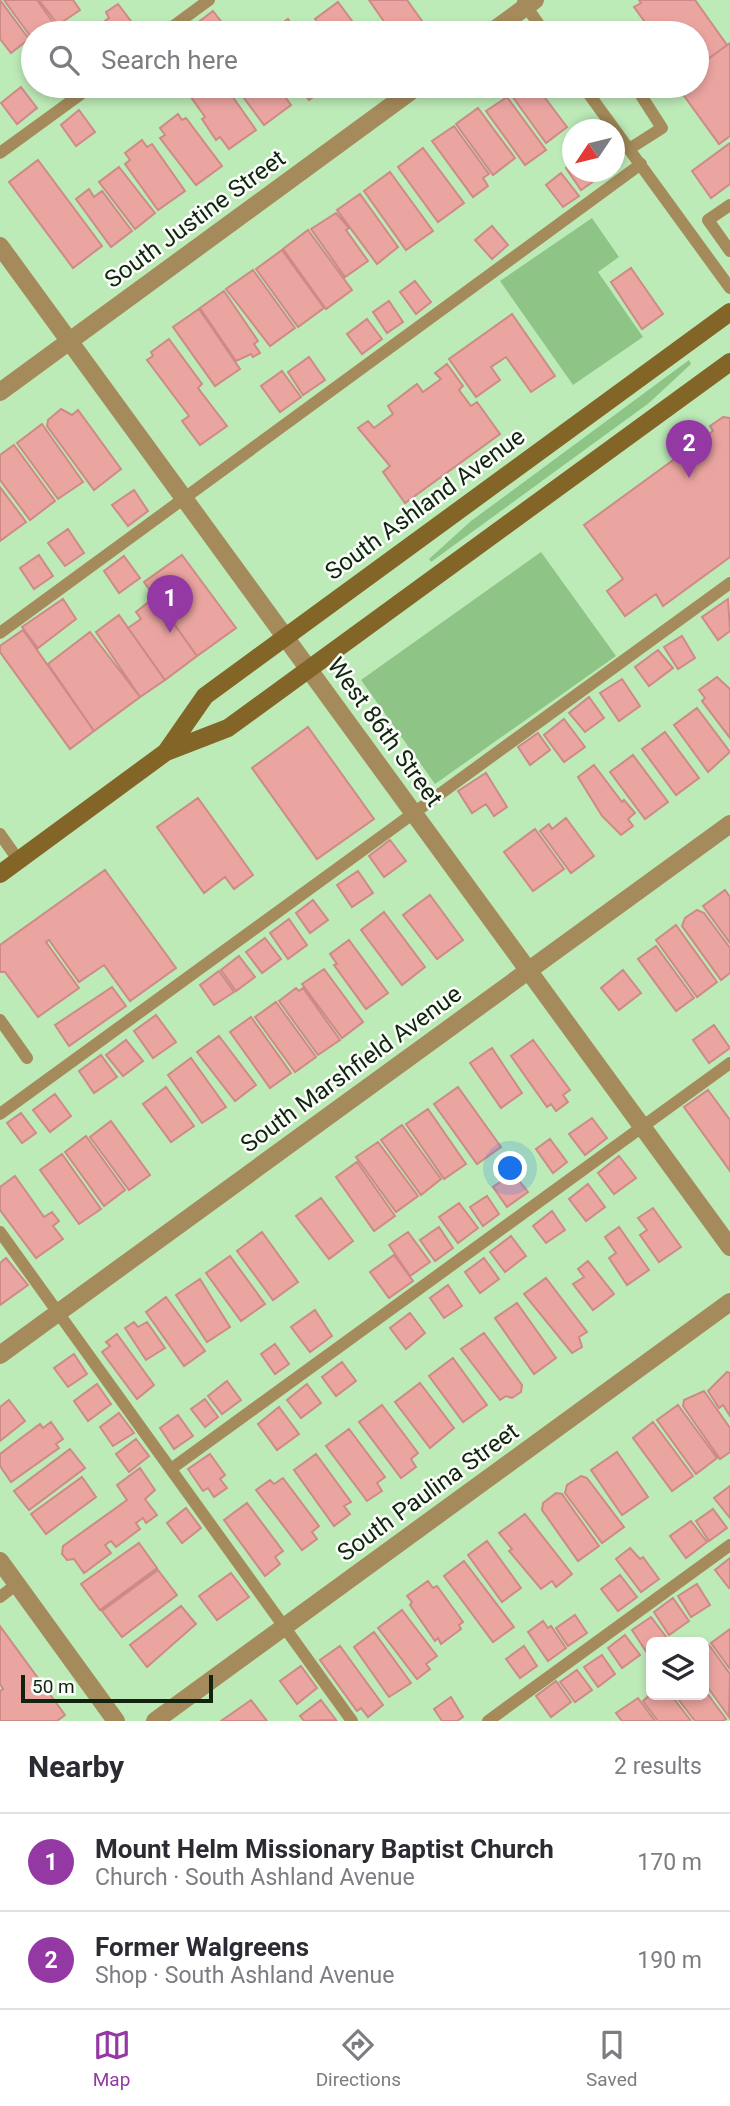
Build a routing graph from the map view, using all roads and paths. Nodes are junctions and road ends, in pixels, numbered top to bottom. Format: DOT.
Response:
graph roads {
  1 [pos="209,0"];
  2 [pos="527,2"];
  3 [pos="180,21"];
  4 [pos="504,21"];
  5 [pos="538,21"];
  6 [pos="76,98"];
  7 [pos="402,98"];
  8 [pos="592,98"];
  9 [pos="643,98"];
  10 [pos="629,149"];
  11 [pos="0,153"];
  12 [pos="641,164"];
  13 [pos="730,205"];
  14 [pos="0,246"];
  15 [pos="730,251"];
  16 [pos="730,288"];
  17 [pos="730,312"];
  18 [pos="69,341"];
  19 [pos="730,362"];
  20 [pos="0,392"];
  21 [pos="184,499"];
  22 [pos="730,583"];
  23 [pos="0,634"];
  24 [pos="285,637"];
  25 [pos="308,669"];
  26 [pos="166,752"];
  27 [pos="413,812"];
  28 [pos="730,824"];
  29 [pos="0,834"];
  30 [pos="19,861"];
  31 [pos="0,874"];
  32 [pos="528,971"];
  33 [pos="0,1020"];
  34 [pos="27,1058"];
  35 [pos="730,1063"];
  36 [pos="0,1114"];
  37 [pos="642,1127"];
  38 [pos="0,1232"];
  39 [pos="730,1247"];
  40 [pos="730,1302"];
  41 [pos="58,1312"];
  42 [pos="0,1355"];
  43 [pos="171,1469"];
  44 [pos="730,1545"];
  45 [pos="0,1560"];
  46 [pos="17,1584"];
  47 [pos="0,1597"];
  48 [pos="284,1627"];
  49 [pos="116,1721"];
  50 [pos="155,1721"];
  51 [pos="352,1721"];
  52 [pos="488,1721"];
  1 -- 3 [label="lane"];
  2 -- 4 [label="street"];
  2 -- 5 [label="lane"];
  6 -- 11 [label="lane"];
  7 -- 18 [label="street, South Justine Street"];
  8 -- 10 [label="lane"];
  9 -- 10 [label="lane"];
  10 -- 12 [label="lane"];
  12 -- 16 [label="lane"];
  12 -- 21 [label="lane"];
  13 -- 15 [label="lane"];
  14 -- 18 [label="street, West 86th Street"];
  17 -- 24 [label="main road, South Ashland Avenue"];
  18 -- 20 [label="street, South Justine Street"];
  18 -- 21 [label="street, West 86th Street"];
  19 -- 25 [label="main road, South Ashland Avenue"];
  21 -- 23 [label="lane"];
  21 -- 24 [label="street, West 86th Street"];
  22 -- 27 [label="lane"];
  24 -- 25 [label="street, West 86th Street"];
  24 -- 26 [label="main road, South Ashland Avenue"];
  25 -- 26 [label="main road, South Ashland Avenue"];
  25 -- 27 [label="street, West 86th Street"];
  26 -- 30 [label="main road, South Ashland Avenue"];
  27 -- 32 [label="street, West 86th Street"];
  27 -- 36 [label="lane"];
  28 -- 32 [label="street, South Marshfield Avenue"];
  29 -- 30 [label="lane"];
  30 -- 31 [label="main road, South Ashland Avenue"];
  32 -- 37 [label="street, West 86th Street"];
  32 -- 41 [label="street, South Marshfield Avenue"];
  33 -- 34 [label="lane"];
  35 -- 37 [label="lane"];
  37 -- 39 [label="street, West 86th Street"];
  37 -- 43 [label="lane"];
  38 -- 41 [label="lane"];
  40 -- 48 [label="street, South Paulina Street"];
  41 -- 42 [label="street, South Marshfield Avenue"];
  41 -- 43 [label="lane"];
  43 -- 48 [label="lane"];
  44 -- 52 [label="lane"];
  45 -- 46 [label="street"];
  46 -- 47 [label="lane"];
  46 -- 49 [label="street"];
  48 -- 50 [label="street, South Paulina Street"];
  48 -- 51 [label="lane"];
}
